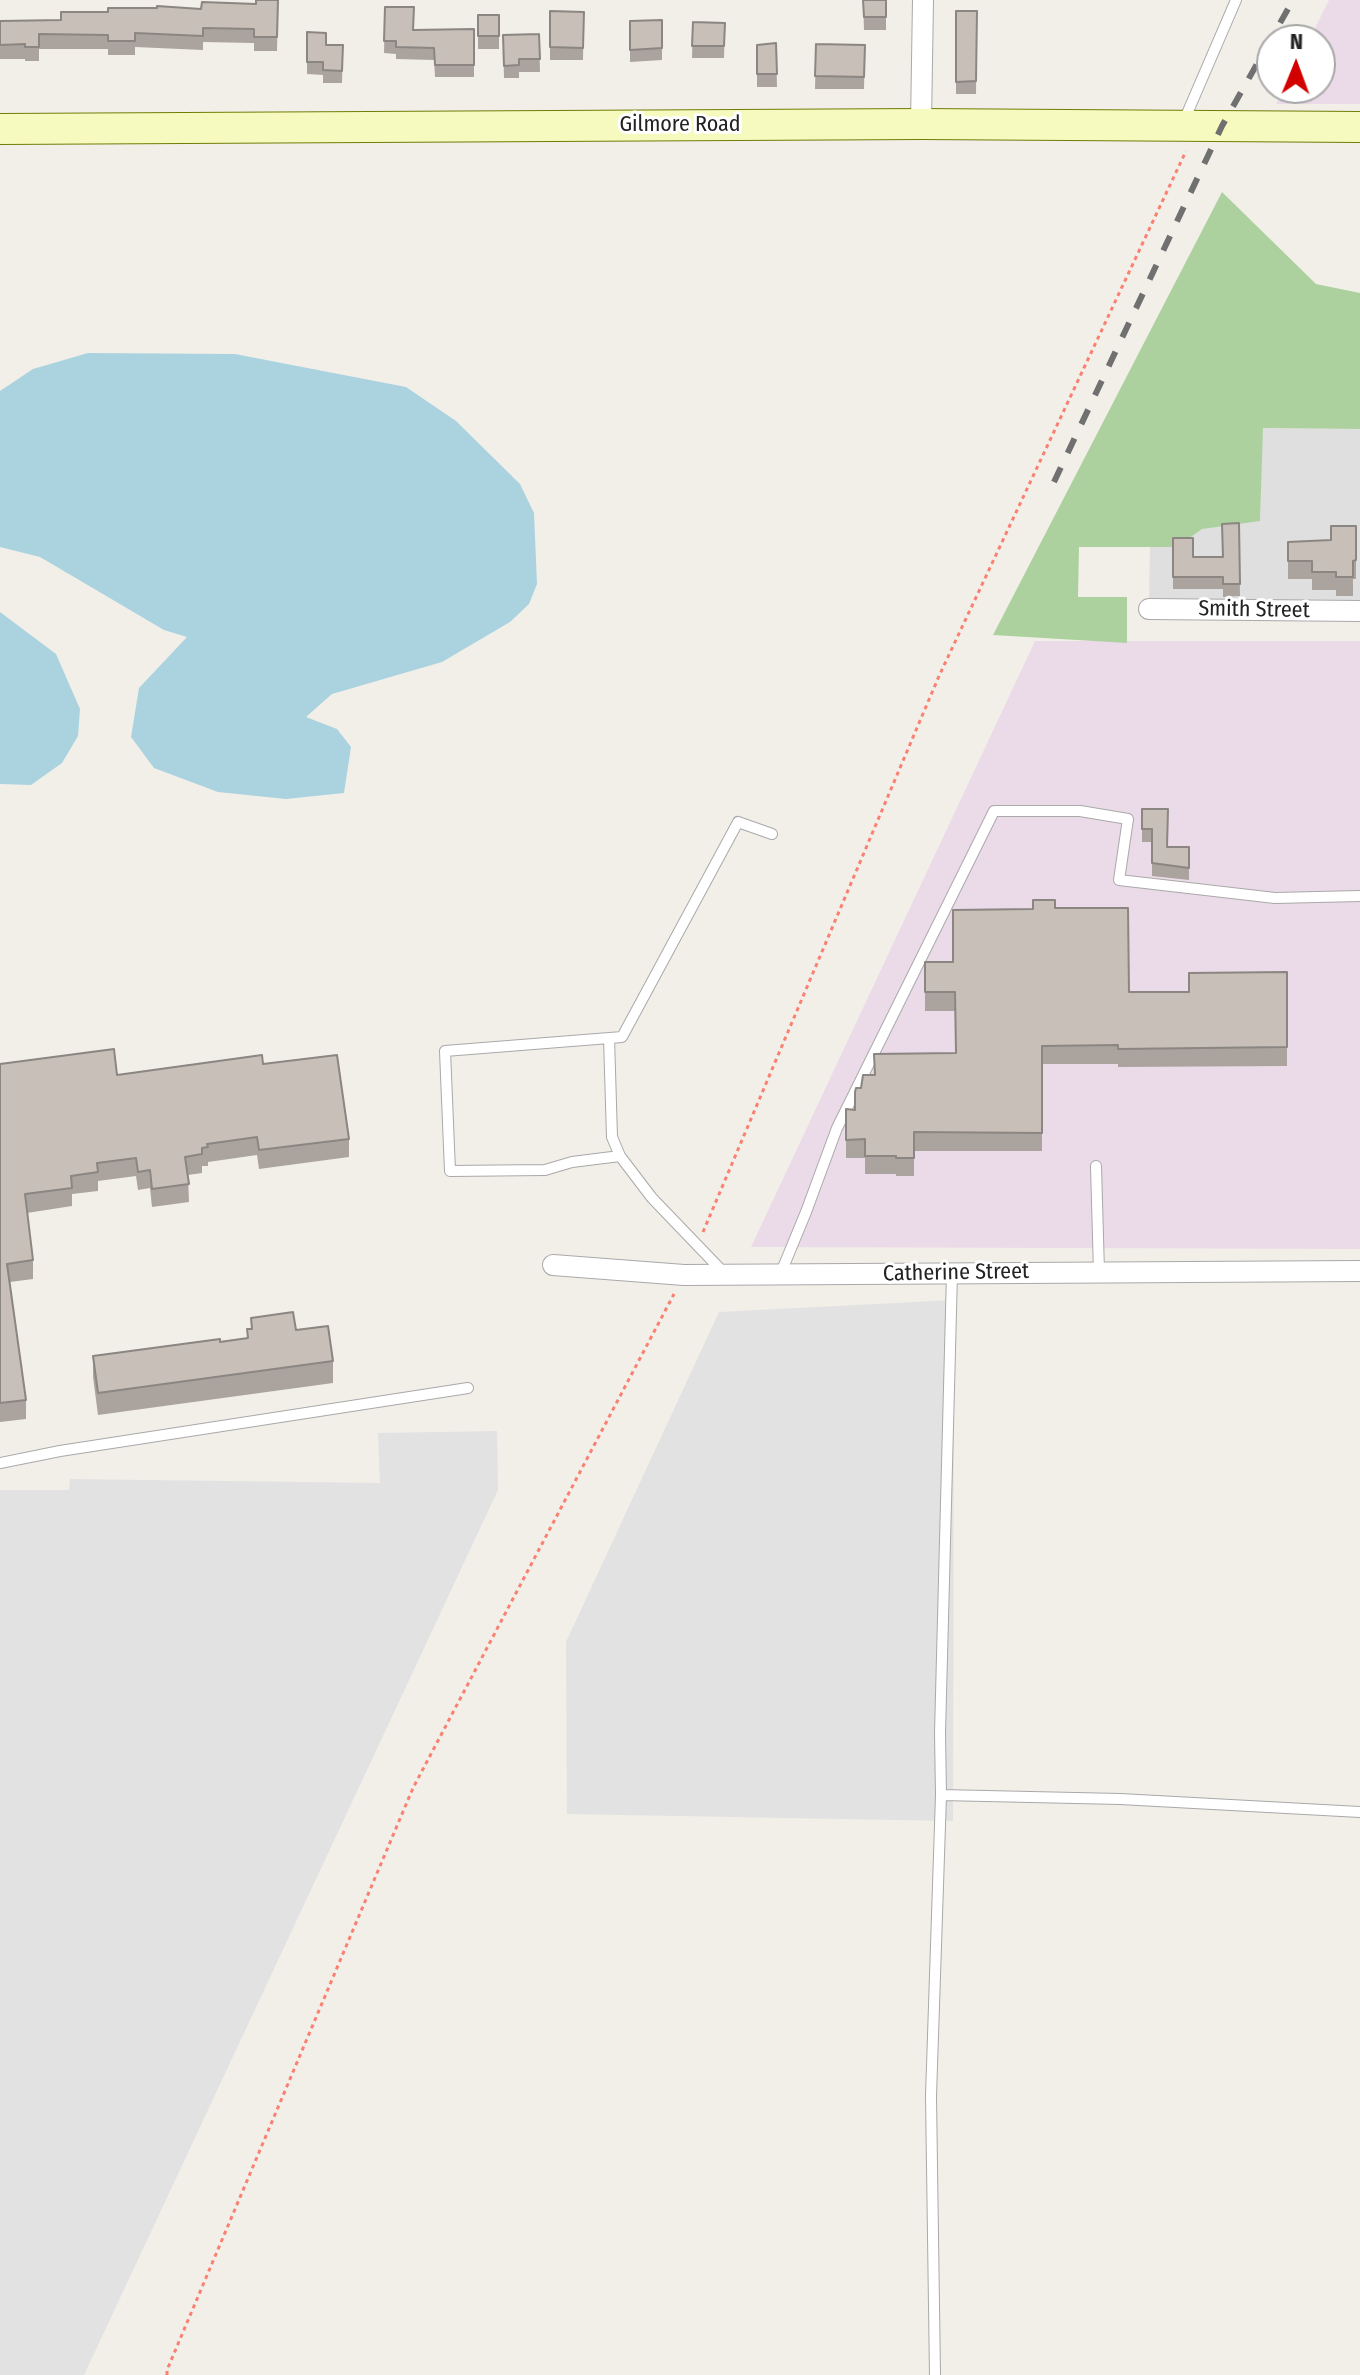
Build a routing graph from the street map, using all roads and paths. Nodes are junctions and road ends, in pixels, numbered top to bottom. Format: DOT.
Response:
graph roads {
  1 [pos="923,0"];
  2 [pos="1236,0"];
  3 [pos="921,124"];
  4 [pos="1190,126"];
  5 [pos="1360,127"];
  6 [pos="0,129"];
  7 [pos="1149,609"];
  8 [pos="1360,611"];
  9 [pos="772,834"];
  10 [pos="1360,896"];
  11 [pos="609,1038"];
  12 [pos="620,1156"];
  13 [pos="1096,1166"];
  14 [pos="697,1246"];
  15 [pos="553,1265"];
  16 [pos="1360,1271"];
  17 [pos="1099,1272"];
  18 [pos="952,1273"];
  19 [pos="684,1275"];
  20 [pos="727,1275"];
  21 [pos="780,1275"];
  22 [pos="468,1388"];
  23 [pos="0,1463"];
  24 [pos="941,1795"];
  25 [pos="1360,1812"];
  26 [pos="167,2375"];
  27 [pos="935,2375"];
  1 -- 3 [label="street"];
  2 -- 4 [label="lane"];
  3 -- 4 [label="main road, Gilmore Road"];
  3 -- 6 [label="main road, Gilmore Road"];
  4 -- 5 [label="main road, Gilmore Road"];
  4 -- 14 [label="path"];
  7 -- 8 [label="street, Smith Street"];
  9 -- 11 [label="lane"];
  10 -- 21 [label="lane"];
  11 -- 12 [label="lane"];
  11 -- 12 [label="lane"];
  12 -- 14 [label="lane"];
  13 -- 17 [label="lane"];
  14 -- 20 [label="lane"];
  15 -- 19 [label="street, Catherine Street"];
  16 -- 17 [label="street, Catherine Street"];
  17 -- 18 [label="street, Catherine Street"];
  18 -- 21 [label="street, Catherine Street"];
  18 -- 24 [label="lane"];
  19 -- 20 [label="street, Catherine Street"];
  19 -- 26 [label="path"];
  20 -- 21 [label="street, Catherine Street"];
  22 -- 23 [label="lane"];
  24 -- 25 [label="lane"];
  24 -- 27 [label="lane"];
}
